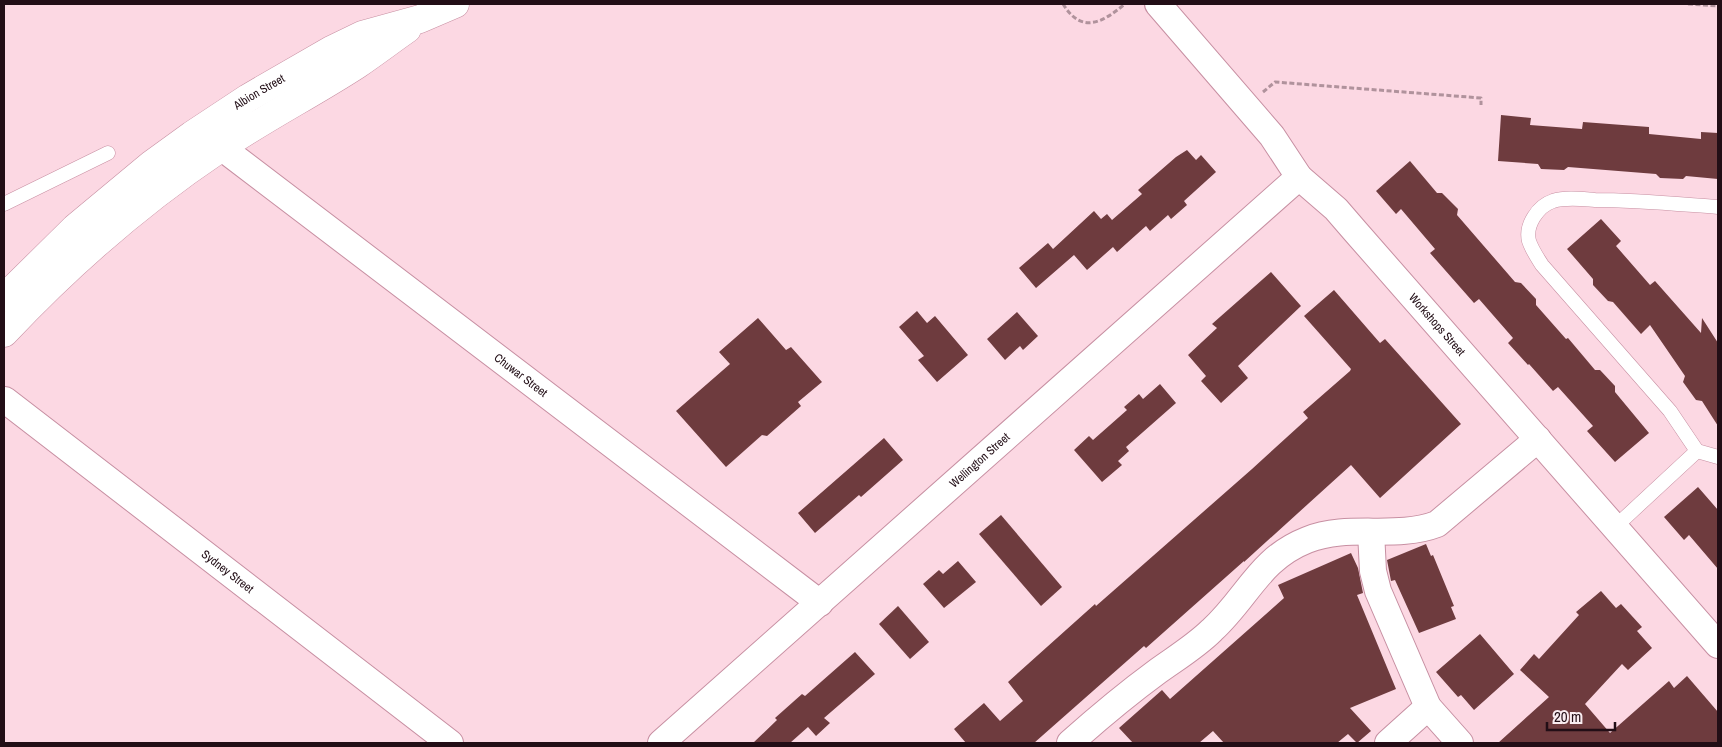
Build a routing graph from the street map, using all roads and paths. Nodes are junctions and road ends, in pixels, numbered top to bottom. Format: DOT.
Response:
graph roads {
  1 [pos="455,4"];
  2 [pos="1063,4"];
  3 [pos="1125,4"];
  4 [pos="1158,4"];
  5 [pos="1688,4"];
  6 [pos="1718,6"];
  7 [pos="420,19"];
  8 [pos="1262,92"];
  9 [pos="1481,105"];
  10 [pos="221,148"];
  11 [pos="108,153"];
  12 [pos="1299,177"];
  13 [pos="114,195"];
  14 [pos="4,204"];
  15 [pos="1718,207"];
  16 [pos="15,287"];
  17 [pos="4,333"];
  18 [pos="5,400"];
  19 [pos="1538,439"];
  20 [pos="1696,451"];
  21 [pos="1718,457"];
  22 [pos="1615,527"];
  23 [pos="1371,532"];
  24 [pos="820,603"];
  25 [pos="1718,645"];
  26 [pos="1428,707"];
  27 [pos="1081,740"];
  28 [pos="450,743"];
  29 [pos="661,743"];
  30 [pos="1388,743"];
  31 [pos="1460,743"];
  1 -- 7 [label="main road, Albion Street"];
  2 -- 3 [label="path"];
  4 -- 12 [label="street, Workshops Street"];
  5 -- 6 [label="path"];
  7 -- 10 [label="main road, Albion Street"];
  7 -- 13 [label="main road, Albion Street"];
  8 -- 9 [label="path"];
  10 -- 13 [label="street, Albion Street"];
  10 -- 16 [label="main road, Albion Street"];
  10 -- 24 [label="street, Chuwar Street"];
  11 -- 14 [label="lane"];
  12 -- 19 [label="street, Workshops Street"];
  12 -- 24 [label="street, Wellington Street"];
  13 -- 16 [label="main road, Albion Street"];
  15 -- 20 [label="lane"];
  16 -- 17 [label="main road, Albion Street"];
  18 -- 28 [label="street, Sydney Street"];
  19 -- 22 [label="street, Workshops Street"];
  19 -- 23 [label="street"];
  20 -- 21 [label="lane"];
  20 -- 22 [label="lane"];
  22 -- 25 [label="street, Workshops Street"];
  23 -- 26 [label="street"];
  23 -- 27 [label="street"];
  24 -- 29 [label="street, Wellington Street"];
  26 -- 30 [label="street"];
  26 -- 31 [label="street"];
}
